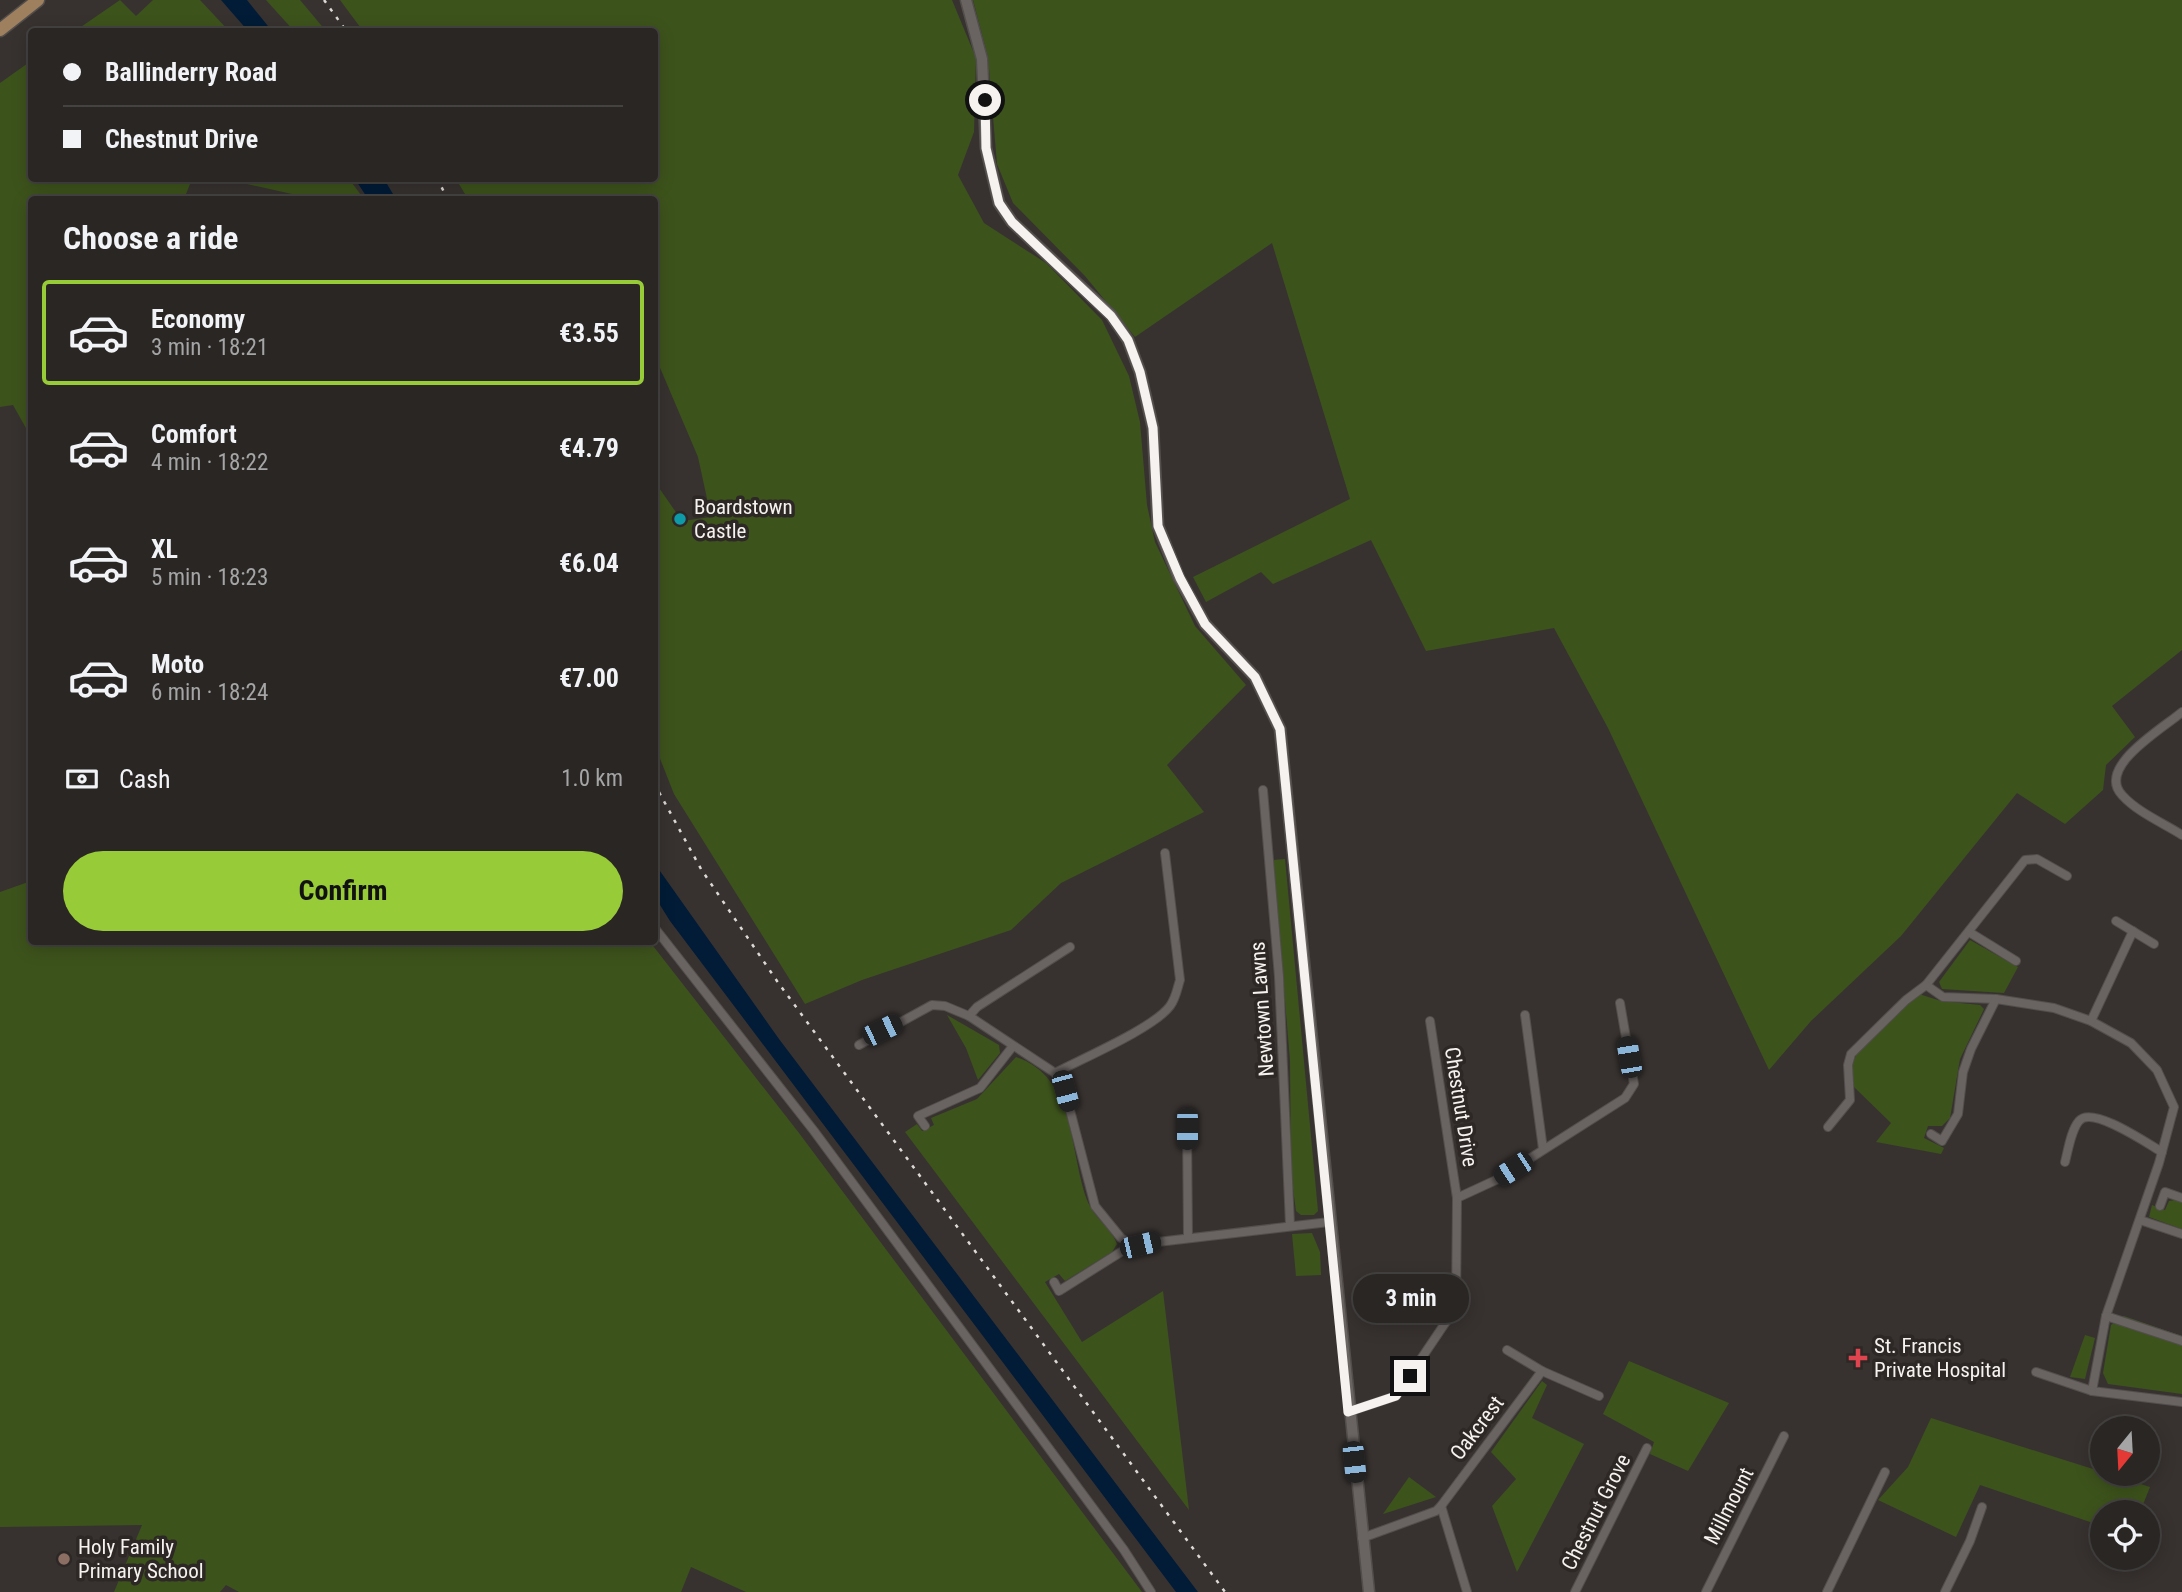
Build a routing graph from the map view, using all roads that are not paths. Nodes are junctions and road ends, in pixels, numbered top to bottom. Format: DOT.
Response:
graph roads {
  1 [pos="38,0"];
  2 [pos="966,0"];
  3 [pos="0,30"];
  4 [pos="2182,712"];
  5 [pos="1263,790"];
  6 [pos="2182,835"];
  7 [pos="1165,853"];
  8 [pos="2067,876"];
  9 [pos="2116,921"];
  10 [pos="2133,931"];
  11 [pos="658,932"];
  12 [pos="1969,932"];
  13 [pos="2154,944"];
  14 [pos="1070,947"];
  15 [pos="2016,961"];
  16 [pos="1926,985"];
  17 [pos="1996,999"];
  18 [pos="1620,1003"];
  19 [pos="1525,1015"];
  20 [pos="969,1016"];
  21 [pos="1430,1021"];
  22 [pos="2091,1021"];
  23 [pos="859,1045"];
  24 [pos="1013,1046"];
  25 [pos="1055,1073"];
  26 [pos="2178,1107"];
  27 [pos="1833,1125"];
  28 [pos="925,1126"];
  29 [pos="1187,1129"];
  30 [pos="1931,1134"];
  31 [pos="1543,1149"];
  32 [pos="2162,1152"];
  33 [pos="2065,1162"];
  34 [pos="1457,1198"];
  35 [pos="2182,1198"];
  36 [pos="2160,1206"];
  37 [pos="2140,1220"];
  38 [pos="1329,1222"];
  39 [pos="1290,1225"];
  40 [pos="2182,1234"];
  41 [pos="1188,1237"];
  42 [pos="1132,1245"];
  43 [pos="1054,1282"];
  44 [pos="2106,1316"];
  45 [pos="2182,1341"];
  46 [pos="1507,1350"];
  47 [pos="1542,1371"];
  48 [pos="2036,1372"];
  49 [pos="2092,1391"];
  50 [pos="1598,1396"];
  51 [pos="2182,1402"];
  52 [pos="1348,1412"];
  53 [pos="1784,1436"];
  54 [pos="1647,1448"];
  55 [pos="1885,1472"];
  56 [pos="1441,1506"];
  57 [pos="1982,1507"];
  58 [pos="1362,1538"];
  59 [pos="1152,1592"];
  60 [pos="1369,1592"];
  61 [pos="1467,1592"];
  62 [pos="1575,1592"];
  63 [pos="1706,1592"];
  64 [pos="1827,1592"];
  65 [pos="1945,1592"];
  1 -- 3 [label="main road"];
  2 -- 38 [label="street"];
  4 -- 6 [label="street"];
  5 -- 39 [label="street, Newtown Lawns"];
  7 -- 25 [label="street"];
  8 -- 12 [label="street"];
  9 -- 10 [label="street"];
  10 -- 13 [label="street"];
  10 -- 22 [label="street"];
  11 -- 59 [label="street"];
  12 -- 15 [label="street"];
  12 -- 16 [label="street"];
  14 -- 20 [label="street"];
  16 -- 17 [label="street"];
  16 -- 27 [label="street"];
  17 -- 22 [label="street"];
  17 -- 30 [label="street"];
  18 -- 31 [label="street, Chestnut Drive"];
  19 -- 31 [label="street"];
  20 -- 23 [label="street"];
  20 -- 24 [label="street"];
  21 -- 34 [label="street, Chestnut Drive"];
  22 -- 26 [label="street"];
  24 -- 25 [label="street"];
  24 -- 28 [label="street"];
  25 -- 42 [label="street"];
  26 -- 32 [label="street"];
  29 -- 41 [label="street"];
  31 -- 34 [label="street, Chestnut Drive"];
  32 -- 33 [label="street"];
  32 -- 37 [label="street"];
  34 -- 52 [label="street, Chestnut Drive"];
  35 -- 36 [label="street"];
  37 -- 40 [label="street"];
  37 -- 44 [label="street"];
  38 -- 39 [label="street"];
  38 -- 52 [label="street"];
  39 -- 41 [label="street"];
  41 -- 42 [label="street"];
  42 -- 43 [label="street"];
  44 -- 45 [label="street"];
  44 -- 49 [label="street"];
  46 -- 47 [label="street"];
  47 -- 50 [label="street"];
  47 -- 56 [label="street, Oakcrest"];
  48 -- 49 [label="street"];
  49 -- 51 [label="street"];
  52 -- 58 [label="street"];
  53 -- 63 [label="street, Millmount"];
  54 -- 62 [label="street, Chestnut Grove"];
  55 -- 64 [label="street"];
  56 -- 58 [label="street, Oakcrest"];
  56 -- 61 [label="street"];
  57 -- 65 [label="street"];
  58 -- 60 [label="street"];
}
